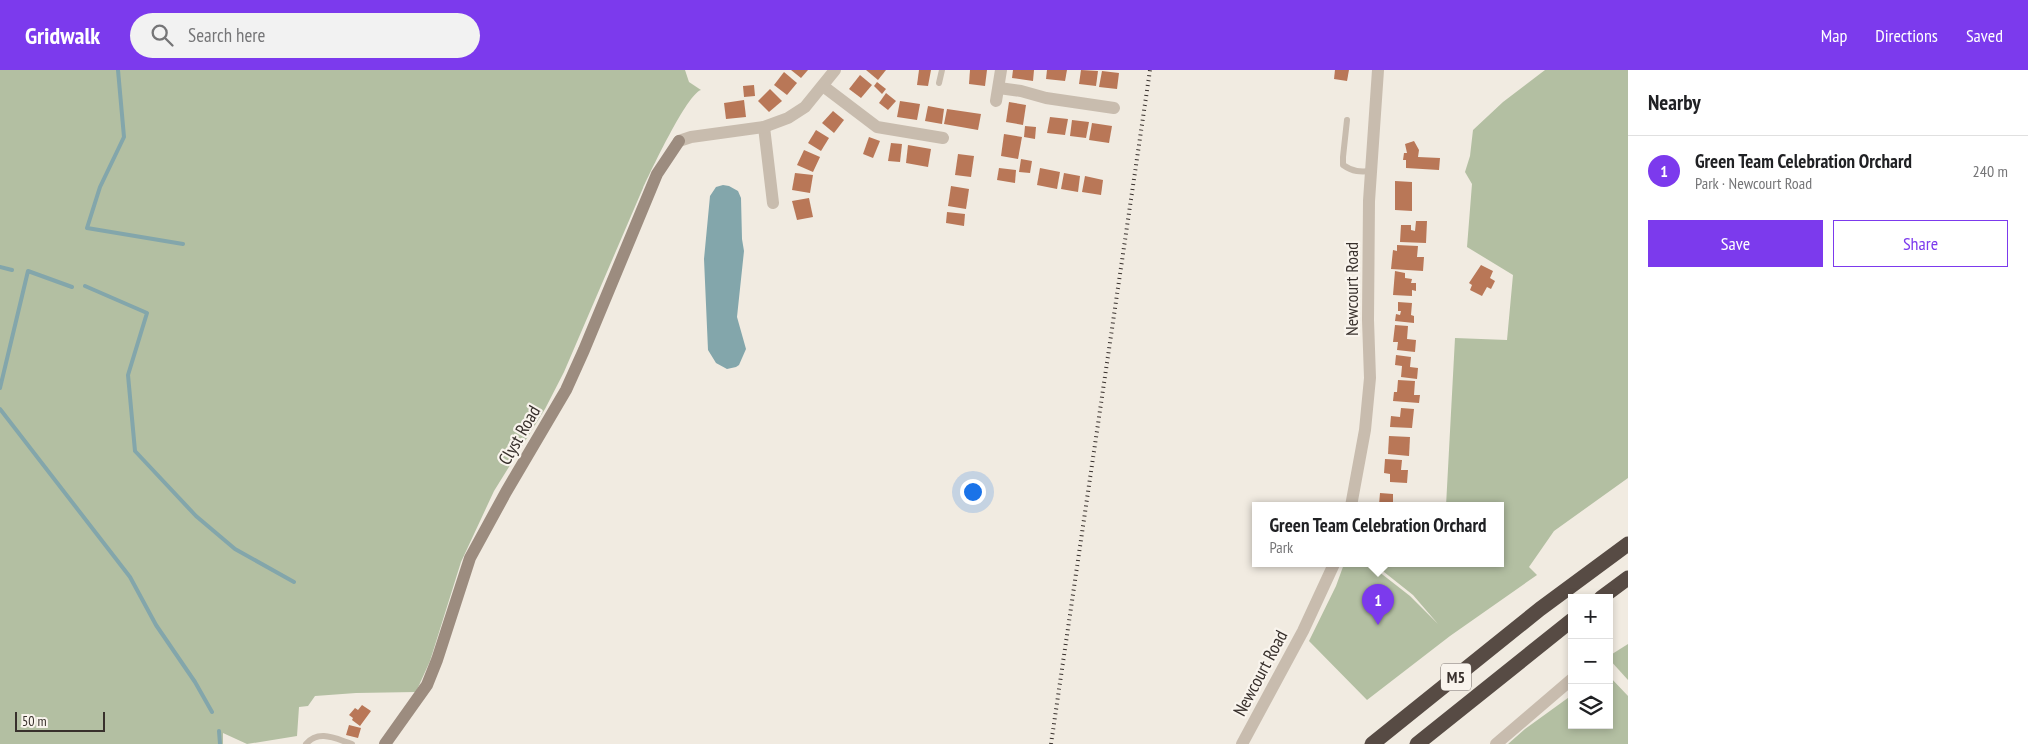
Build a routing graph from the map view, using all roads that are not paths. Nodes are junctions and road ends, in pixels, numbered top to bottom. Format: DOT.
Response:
graph roads {
  1 [pos="835,70"];
  2 [pos="942,70"];
  3 [pos="1001,70"];
  4 [pos="1378,70"];
  5 [pos="939,83"];
  6 [pos="823,86"];
  7 [pos="1114,108"];
  8 [pos="1347,120"];
  9 [pos="764,127"];
  10 [pos="942,138"];
  11 [pos="1372,171"];
  12 [pos="773,203"];
  13 [pos="1352,502"];
  14 [pos="1628,544"];
  15 [pos="1333,567"];
  16 [pos="1628,578"];
  17 [pos="1607,594"];
  18 [pos="1568,623"];
  19 [pos="1568,682"];
  20 [pos="306,744"];
  21 [pos="353,744"];
  22 [pos="384,744"];
  23 [pos="1242,744"];
  24 [pos="1372,744"];
  25 [pos="1418,744"];
  26 [pos="1496,744"];
  1 -- 6 [label="street"];
  2 -- 5 [label="lane"];
  3 -- 7 [label="street"];
  4 -- 11 [label="street, Newcourt Road"];
  6 -- 9 [label="street"];
  6 -- 10 [label="street"];
  8 -- 11 [label="lane"];
  9 -- 12 [label="street"];
  9 -- 22 [label="street, Clyst Road"];
  11 -- 13 [label="street, Newcourt Road"];
  14 -- 24 [label="highway, M5"];
  15 -- 23 [label="street, Newcourt Road"];
  16 -- 17 [label="highway"];
  18 -- 25 [label="highway, M5"];
  19 -- 26 [label="street"];
  20 -- 21 [label="lane"];
}
